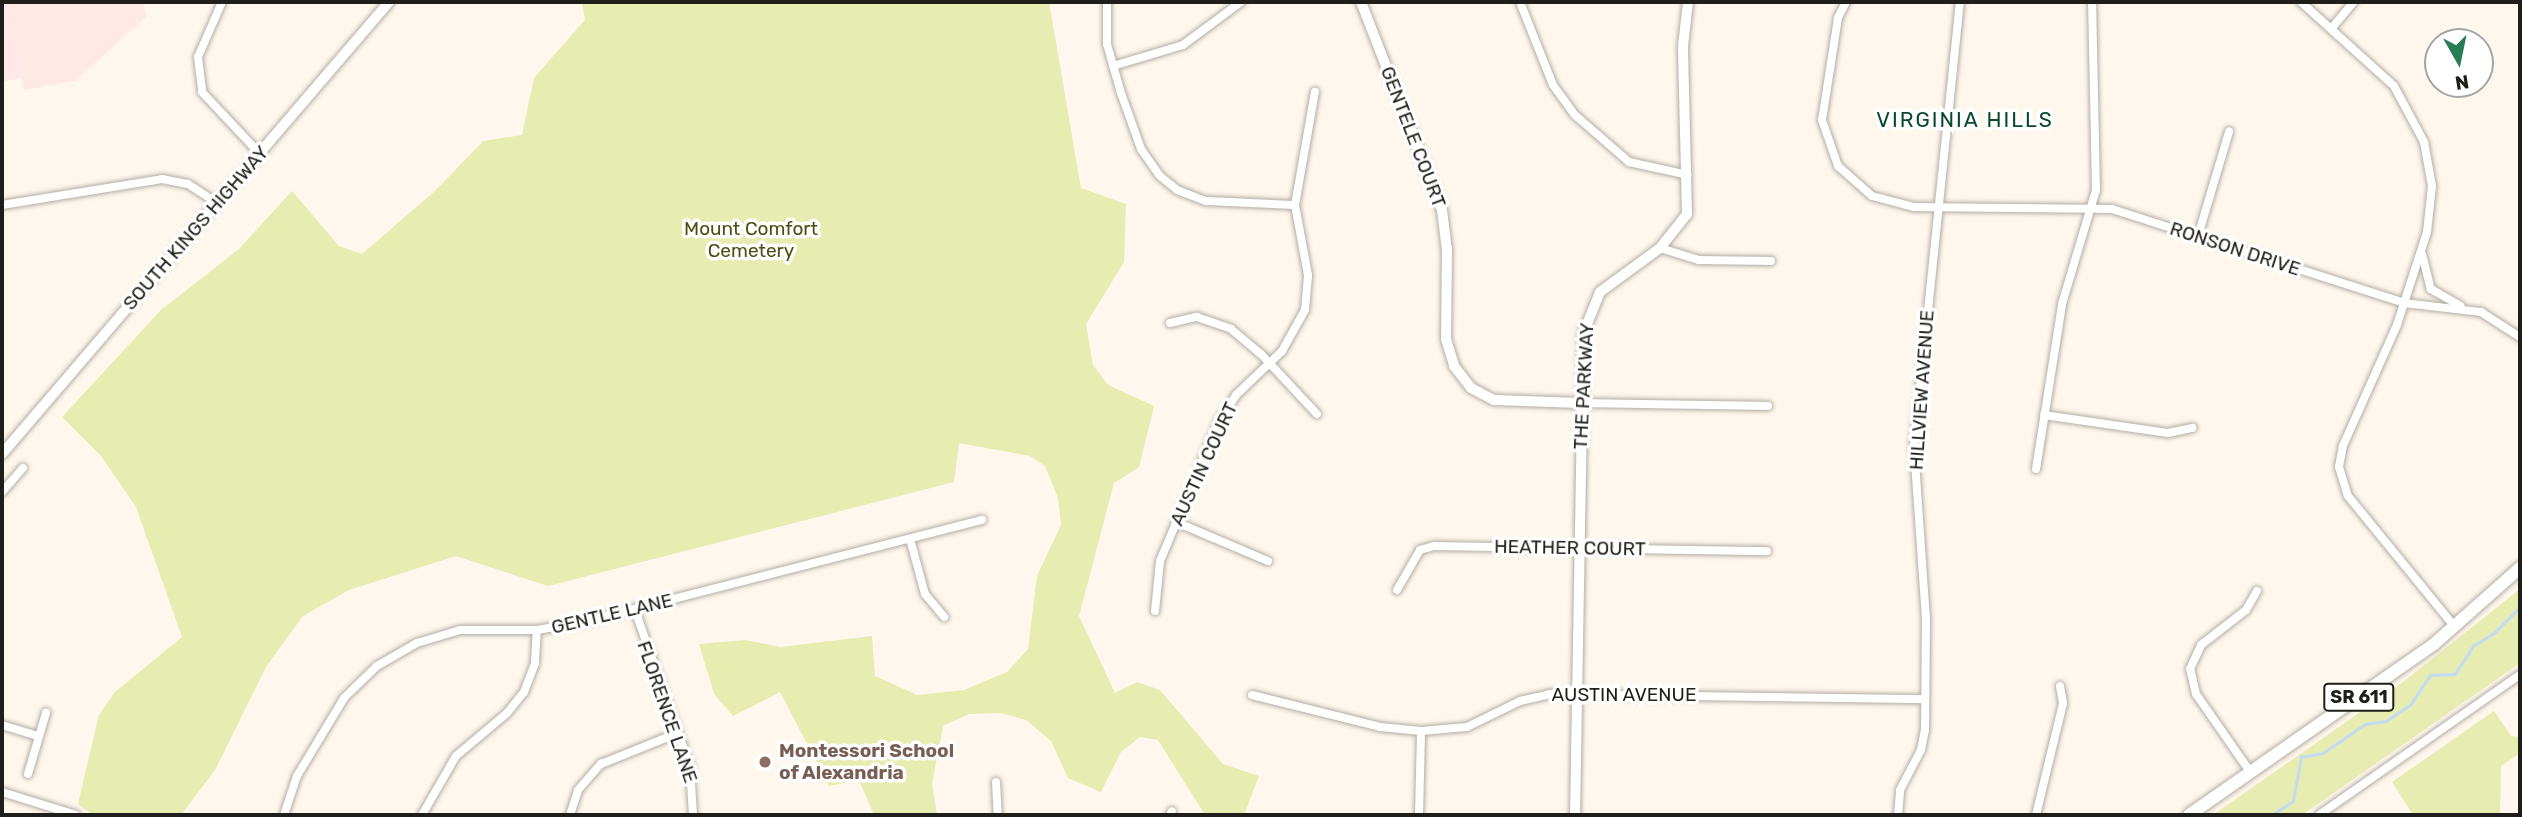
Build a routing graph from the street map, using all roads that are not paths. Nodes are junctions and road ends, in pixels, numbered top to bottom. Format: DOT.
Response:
graph roads {
  1 [pos="222,2"];
  2 [pos="389,2"];
  3 [pos="1107,2"];
  4 [pos="1241,2"];
  5 [pos="1362,2"];
  6 [pos="1520,2"];
  7 [pos="1688,2"];
  8 [pos="1846,2"];
  9 [pos="1960,2"];
  10 [pos="2092,2"];
  11 [pos="2301,2"];
  12 [pos="2354,2"];
  13 [pos="2331,29"];
  14 [pos="1113,66"];
  15 [pos="1315,92"];
  16 [pos="2229,132"];
  17 [pos="260,154"];
  18 [pos="1688,175"];
  19 [pos="217,203"];
  20 [pos="2,205"];
  21 [pos="1294,205"];
  22 [pos="1939,207"];
  23 [pos="2092,207"];
  24 [pos="2198,236"];
  25 [pos="1660,248"];
  26 [pos="2421,249"];
  27 [pos="1771,261"];
  28 [pos="2403,303"];
  29 [pos="2466,309"];
  30 [pos="1170,323"];
  31 [pos="2520,337"];
  32 [pos="1270,362"];
  33 [pos="1581,403"];
  34 [pos="1768,406"];
  35 [pos="1317,414"];
  36 [pos="2044,415"];
  37 [pos="2192,428"];
  38 [pos="2,454"];
  39 [pos="23,468"];
  40 [pos="2036,469"];
  41 [pos="2,492"];
  42 [pos="982,520"];
  43 [pos="1176,522"];
  44 [pos="910,539"];
  45 [pos="1579,548"];
  46 [pos="1767,551"];
  47 [pos="1268,561"];
  48 [pos="2520,568"];
  49 [pos="1396,590"];
  50 [pos="2257,591"];
  51 [pos="635,610"];
  52 [pos="1155,611"];
  53 [pos="944,617"];
  54 [pos="2455,626"];
  55 [pos="537,630"];
  56 [pos="2520,675"];
  57 [pos="2060,686"];
  58 [pos="1577,694"];
  59 [pos="1252,695"];
  60 [pos="1925,699"];
  61 [pos="46,713"];
  62 [pos="2,724"];
  63 [pos="1421,731"];
  64 [pos="678,733"];
  65 [pos="38,736"];
  66 [pos="2251,773"];
  67 [pos="28,774"];
  68 [pos="996,782"];
  69 [pos="2,792"];
  70 [pos="76,815"];
  71 [pos="284,815"];
  72 [pos="422,815"];
  73 [pos="570,815"];
  74 [pos="693,815"];
  75 [pos="999,815"];
  76 [pos="1419,815"];
  77 [pos="1575,815"];
  78 [pos="1898,815"];
  79 [pos="2036,815"];
  80 [pos="2189,815"];
  81 [pos="2319,815"];
  1 -- 17 [label="street"];
  2 -- 17 [label="street, SOUTH KINGS HIGHWAY"];
  3 -- 14 [label="street"];
  4 -- 14 [label="street"];
  5 -- 33 [label="street, GENTELE COURT"];
  6 -- 18 [label="street"];
  7 -- 18 [label="street, THE PARKWAY"];
  8 -- 22 [label="street, RONSON DRIVE"];
  9 -- 22 [label="street, HILLVIEW AVENUE"];
  10 -- 23 [label="street"];
  11 -- 13 [label="street"];
  12 -- 13 [label="street"];
  13 -- 26 [label="street"];
  14 -- 21 [label="street"];
  15 -- 21 [label="street, AUSTIN COURT"];
  16 -- 24 [label="street"];
  17 -- 19 [label="street, SOUTH KINGS HIGHWAY"];
  18 -- 25 [label="street, THE PARKWAY"];
  19 -- 20 [label="street"];
  19 -- 38 [label="street, SOUTH KINGS HIGHWAY"];
  21 -- 32 [label="street, AUSTIN COURT"];
  22 -- 23 [label="street, RONSON DRIVE"];
  22 -- 60 [label="street, HILLVIEW AVENUE"];
  23 -- 24 [label="street, RONSON DRIVE"];
  23 -- 36 [label="street"];
  24 -- 28 [label="street, RONSON DRIVE"];
  25 -- 27 [label="street"];
  25 -- 33 [label="street, THE PARKWAY"];
  26 -- 28 [label="street"];
  26 -- 29 [label="street"];
  28 -- 29 [label="street, RONSON DRIVE"];
  28 -- 54 [label="street"];
  29 -- 31 [label="street, RONSON DRIVE"];
  30 -- 32 [label="street"];
  32 -- 35 [label="street"];
  32 -- 43 [label="street, AUSTIN COURT"];
  33 -- 34 [label="street, GENTELE COURT"];
  33 -- 45 [label="street, THE PARKWAY"];
  36 -- 37 [label="street"];
  36 -- 40 [label="street"];
  39 -- 41 [label="street"];
  42 -- 44 [label="street, GENTLE LANE"];
  43 -- 47 [label="street"];
  43 -- 52 [label="street, AUSTIN COURT"];
  44 -- 51 [label="street, GENTLE LANE"];
  44 -- 53 [label="street"];
  45 -- 46 [label="street, HEATHER COURT"];
  45 -- 49 [label="street, HEATHER COURT"];
  45 -- 58 [label="street, THE PARKWAY"];
  48 -- 54 [label="main road, SR 611"];
  50 -- 66 [label="street"];
  51 -- 55 [label="street, GENTLE LANE"];
  51 -- 64 [label="street, FLORENCE LANE"];
  54 -- 66 [label="main road, SR 611"];
  55 -- 71 [label="street, GENTLE LANE"];
  55 -- 72 [label="street"];
  56 -- 81 [label="street"];
  57 -- 79 [label="street"];
  58 -- 60 [label="street, AUSTIN AVENUE"];
  58 -- 63 [label="street, AUSTIN AVENUE"];
  58 -- 77 [label="street, THE PARKWAY"];
  59 -- 63 [label="street, AUSTIN AVENUE"];
  60 -- 78 [label="street, HILLVIEW AVENUE"];
  61 -- 65 [label="street"];
  62 -- 65 [label="street"];
  63 -- 76 [label="street"];
  64 -- 73 [label="street"];
  64 -- 74 [label="street, FLORENCE LANE"];
  65 -- 67 [label="street"];
  66 -- 80 [label="main road, SR 611"];
  68 -- 75 [label="street"];
  69 -- 70 [label="street"];
}
